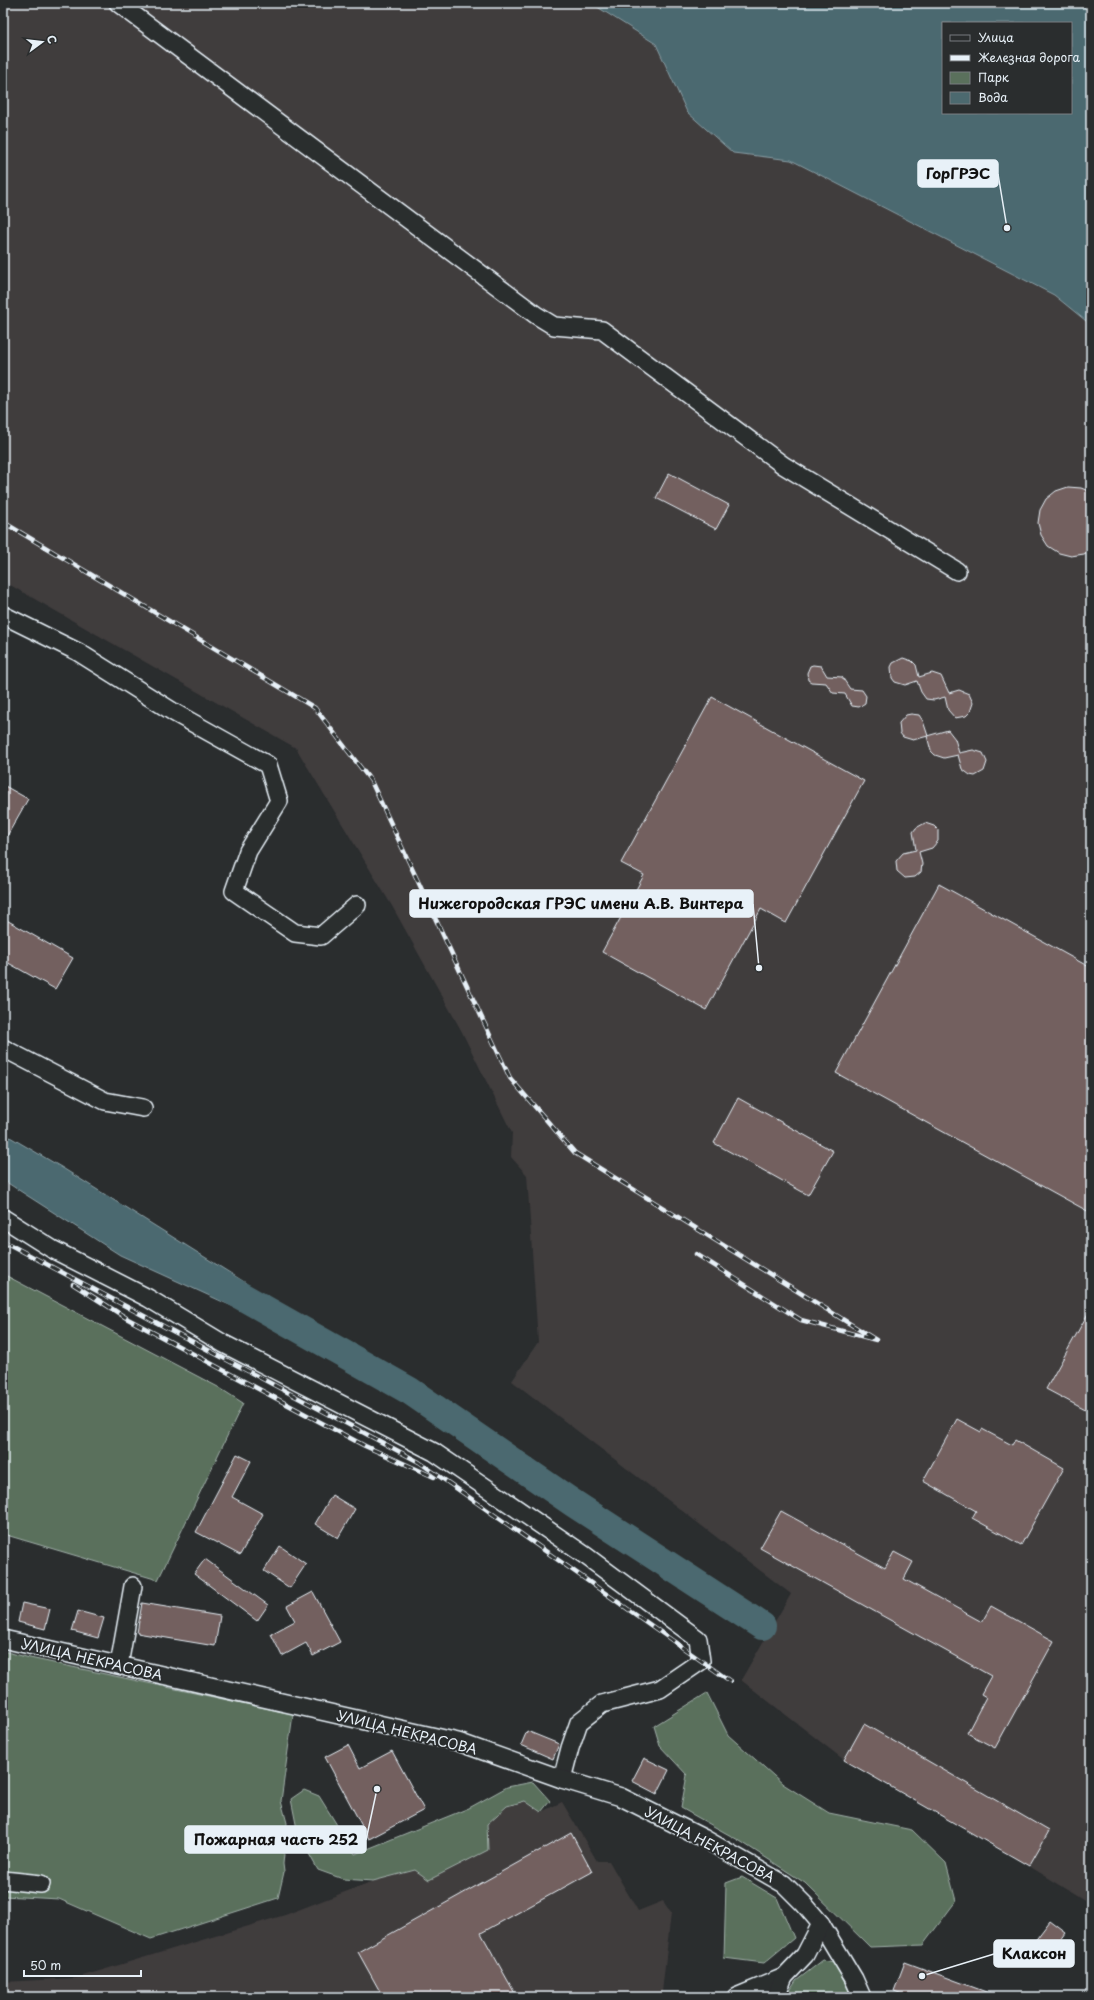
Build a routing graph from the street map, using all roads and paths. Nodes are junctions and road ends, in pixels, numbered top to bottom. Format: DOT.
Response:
graph roads {
  1 [pos="118,3"];
  2 [pos="957,571"];
  3 [pos="3,615"];
  4 [pos="357,905"];
  5 [pos="3,1048"];
  6 [pos="143,1108"];
  7 [pos="3,1218"];
  8 [pos="133,1586"];
  9 [pos="3,1639"];
  10 [pos="118,1665"];
  11 [pos="562,1779"];
  12 [pos="3,1880"];
  13 [pos="41,1884"];
  14 [pos="821,1924"];
  15 [pos="784,1977"];
  16 [pos="736,1997"];
  17 [pos="776,1997"];
  18 [pos="862,1997"];
  1 -- 2 [label="street"];
  3 -- 4 [label="street"];
  5 -- 6 [label="street"];
  7 -- 11 [label="street"];
  8 -- 10 [label="street"];
  9 -- 10 [label="street, УЛИЦА НЕКРАСОВА"];
  10 -- 11 [label="street, УЛИЦА НЕКРАСОВА"];
  11 -- 14 [label="street, УЛИЦА НЕКРАСОВА"];
  12 -- 13 [label="street"];
  14 -- 15 [label="street"];
  14 -- 18 [label="street, УЛИЦА НЕКРАСОВА"];
  15 -- 16 [label="street"];
  15 -- 17 [label="street"];
}
